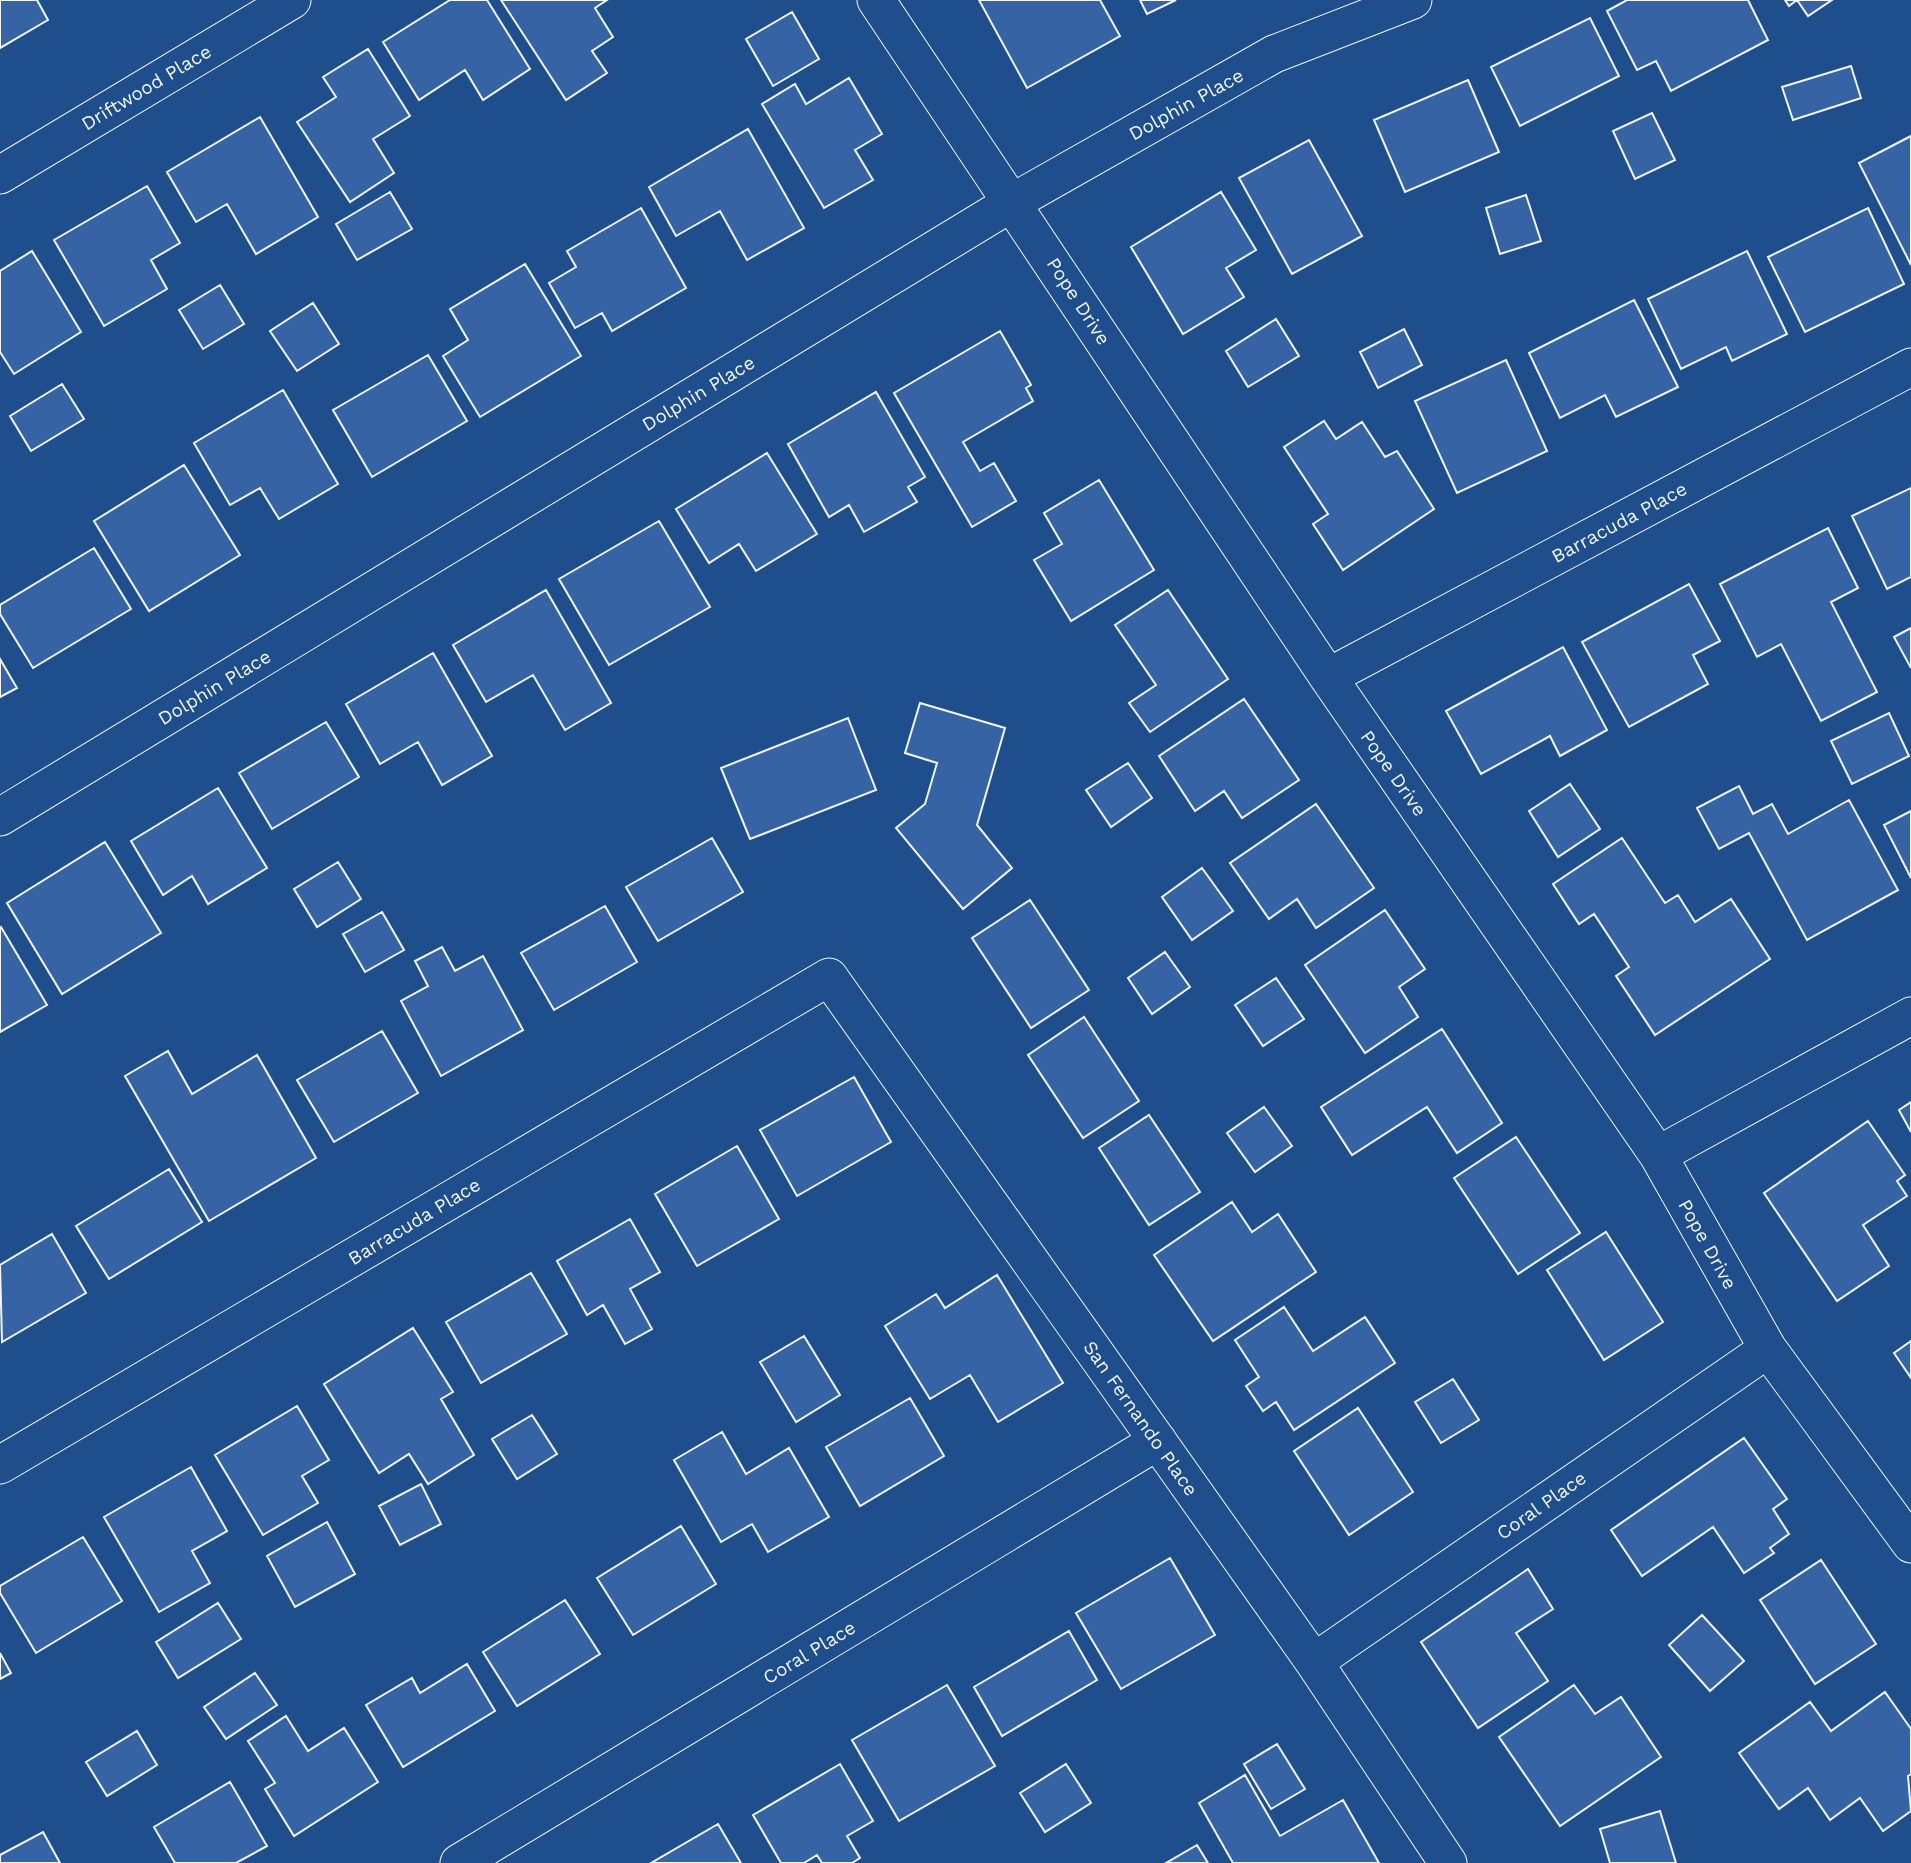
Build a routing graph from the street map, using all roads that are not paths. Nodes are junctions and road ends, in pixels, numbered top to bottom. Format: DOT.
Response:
graph roads {
  1 [pos="292,0"];
  2 [pos="876,0"];
  3 [pos="1413,0"];
  4 [pos="0,175"];
  5 [pos="1013,202"];
  6 [pos="1911,367"];
  7 [pos="1328,677"];
  8 [pos="0,817"];
  9 [pos="829,977"];
  10 [pos="1911,1016"];
  11 [pos="1658,1155"];
  12 [pos="1768,1349"];
  13 [pos="1158,1441"];
  14 [pos="0,1465"];
  15 [pos="1911,1545"];
  16 [pos="1314,1662"];
  17 [pos="459,1863"];
  18 [pos="1448,1863"];
  1 -- 4 [label="street, Driftwood Place"];
  2 -- 5 [label="street, Pope Drive"];
  3 -- 5 [label="street, Dolphin Place"];
  5 -- 7 [label="street, Pope Drive"];
  5 -- 8 [label="street, Dolphin Place"];
  6 -- 7 [label="street, Barracuda Place"];
  7 -- 11 [label="street, Pope Drive"];
  9 -- 13 [label="street, San Fernando Place"];
  9 -- 14 [label="street, Barracuda Place"];
  10 -- 11 [label="street"];
  11 -- 12 [label="street, Pope Drive"];
  12 -- 15 [label="street, Pope Drive"];
  12 -- 16 [label="street, Coral Place"];
  13 -- 16 [label="street, San Fernando Place"];
  13 -- 17 [label="street, Coral Place"];
  16 -- 18 [label="street, San Fernando Place"];
}
